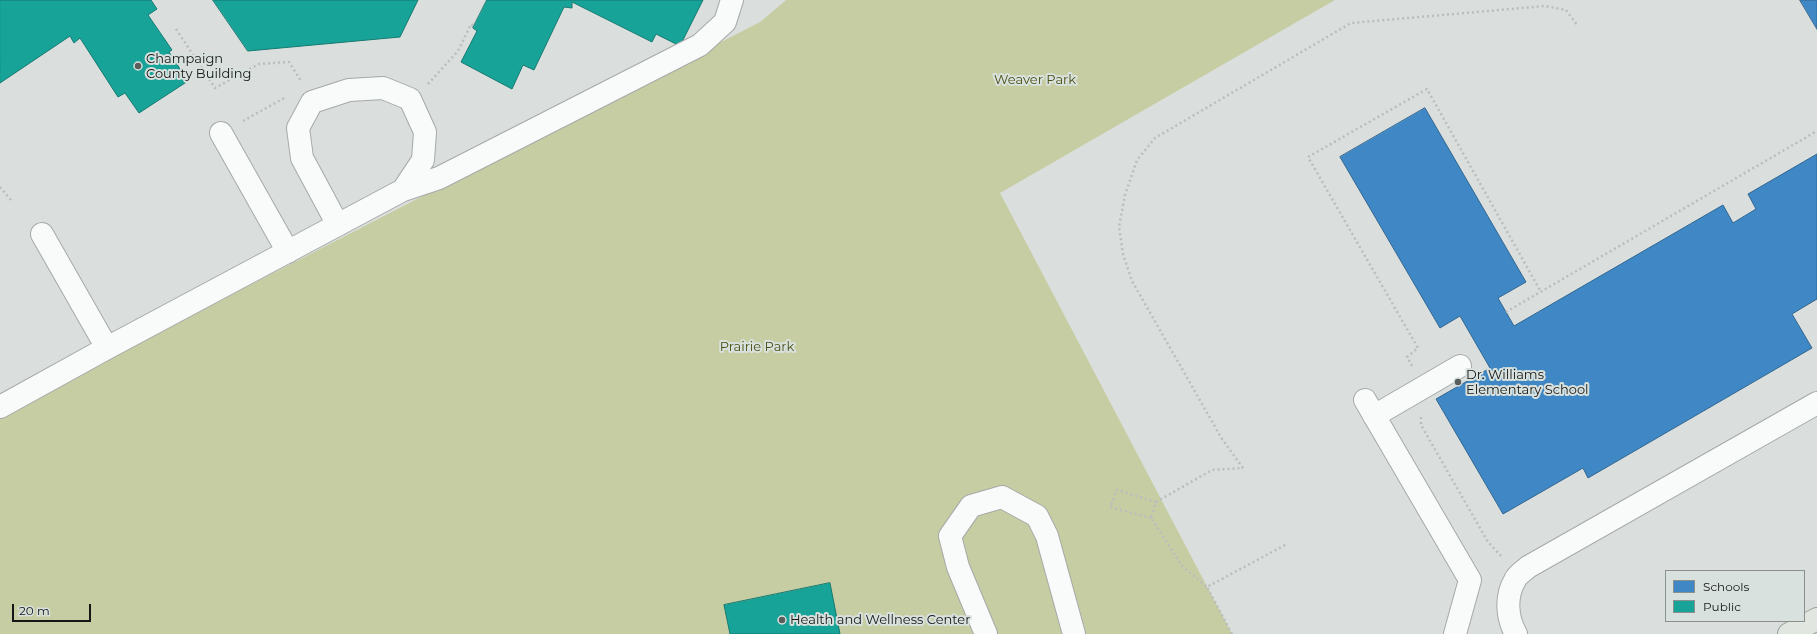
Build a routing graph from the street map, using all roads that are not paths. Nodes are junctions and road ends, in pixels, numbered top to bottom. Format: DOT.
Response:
graph roads {
  1 [pos="732,0"];
  2 [pos="221,133"];
  3 [pos="403,190"];
  4 [pos="338,225"];
  5 [pos="42,234"];
  6 [pos="288,252"];
  7 [pos="107,348"];
  8 [pos="1460,366"];
  9 [pos="1817,403"];
  10 [pos="0,407"];
  11 [pos="1817,618"];
  12 [pos="1513,628"];
  13 [pos="986,634"];
  14 [pos="1074,634"];
  15 [pos="1455,634"];
  16 [pos="1789,634"];
  1 -- 3 [label="lane"];
  2 -- 6 [label="lane"];
  3 -- 4 [label="lane"];
  3 -- 4 [label="lane"];
  4 -- 6 [label="lane"];
  5 -- 7 [label="lane"];
  6 -- 7 [label="lane"];
  7 -- 10 [label="lane"];
  8 -- 15 [label="lane"];
  9 -- 12 [label="lane"];
  11 -- 16 [label="main road"];
  13 -- 14 [label="lane"];
}
